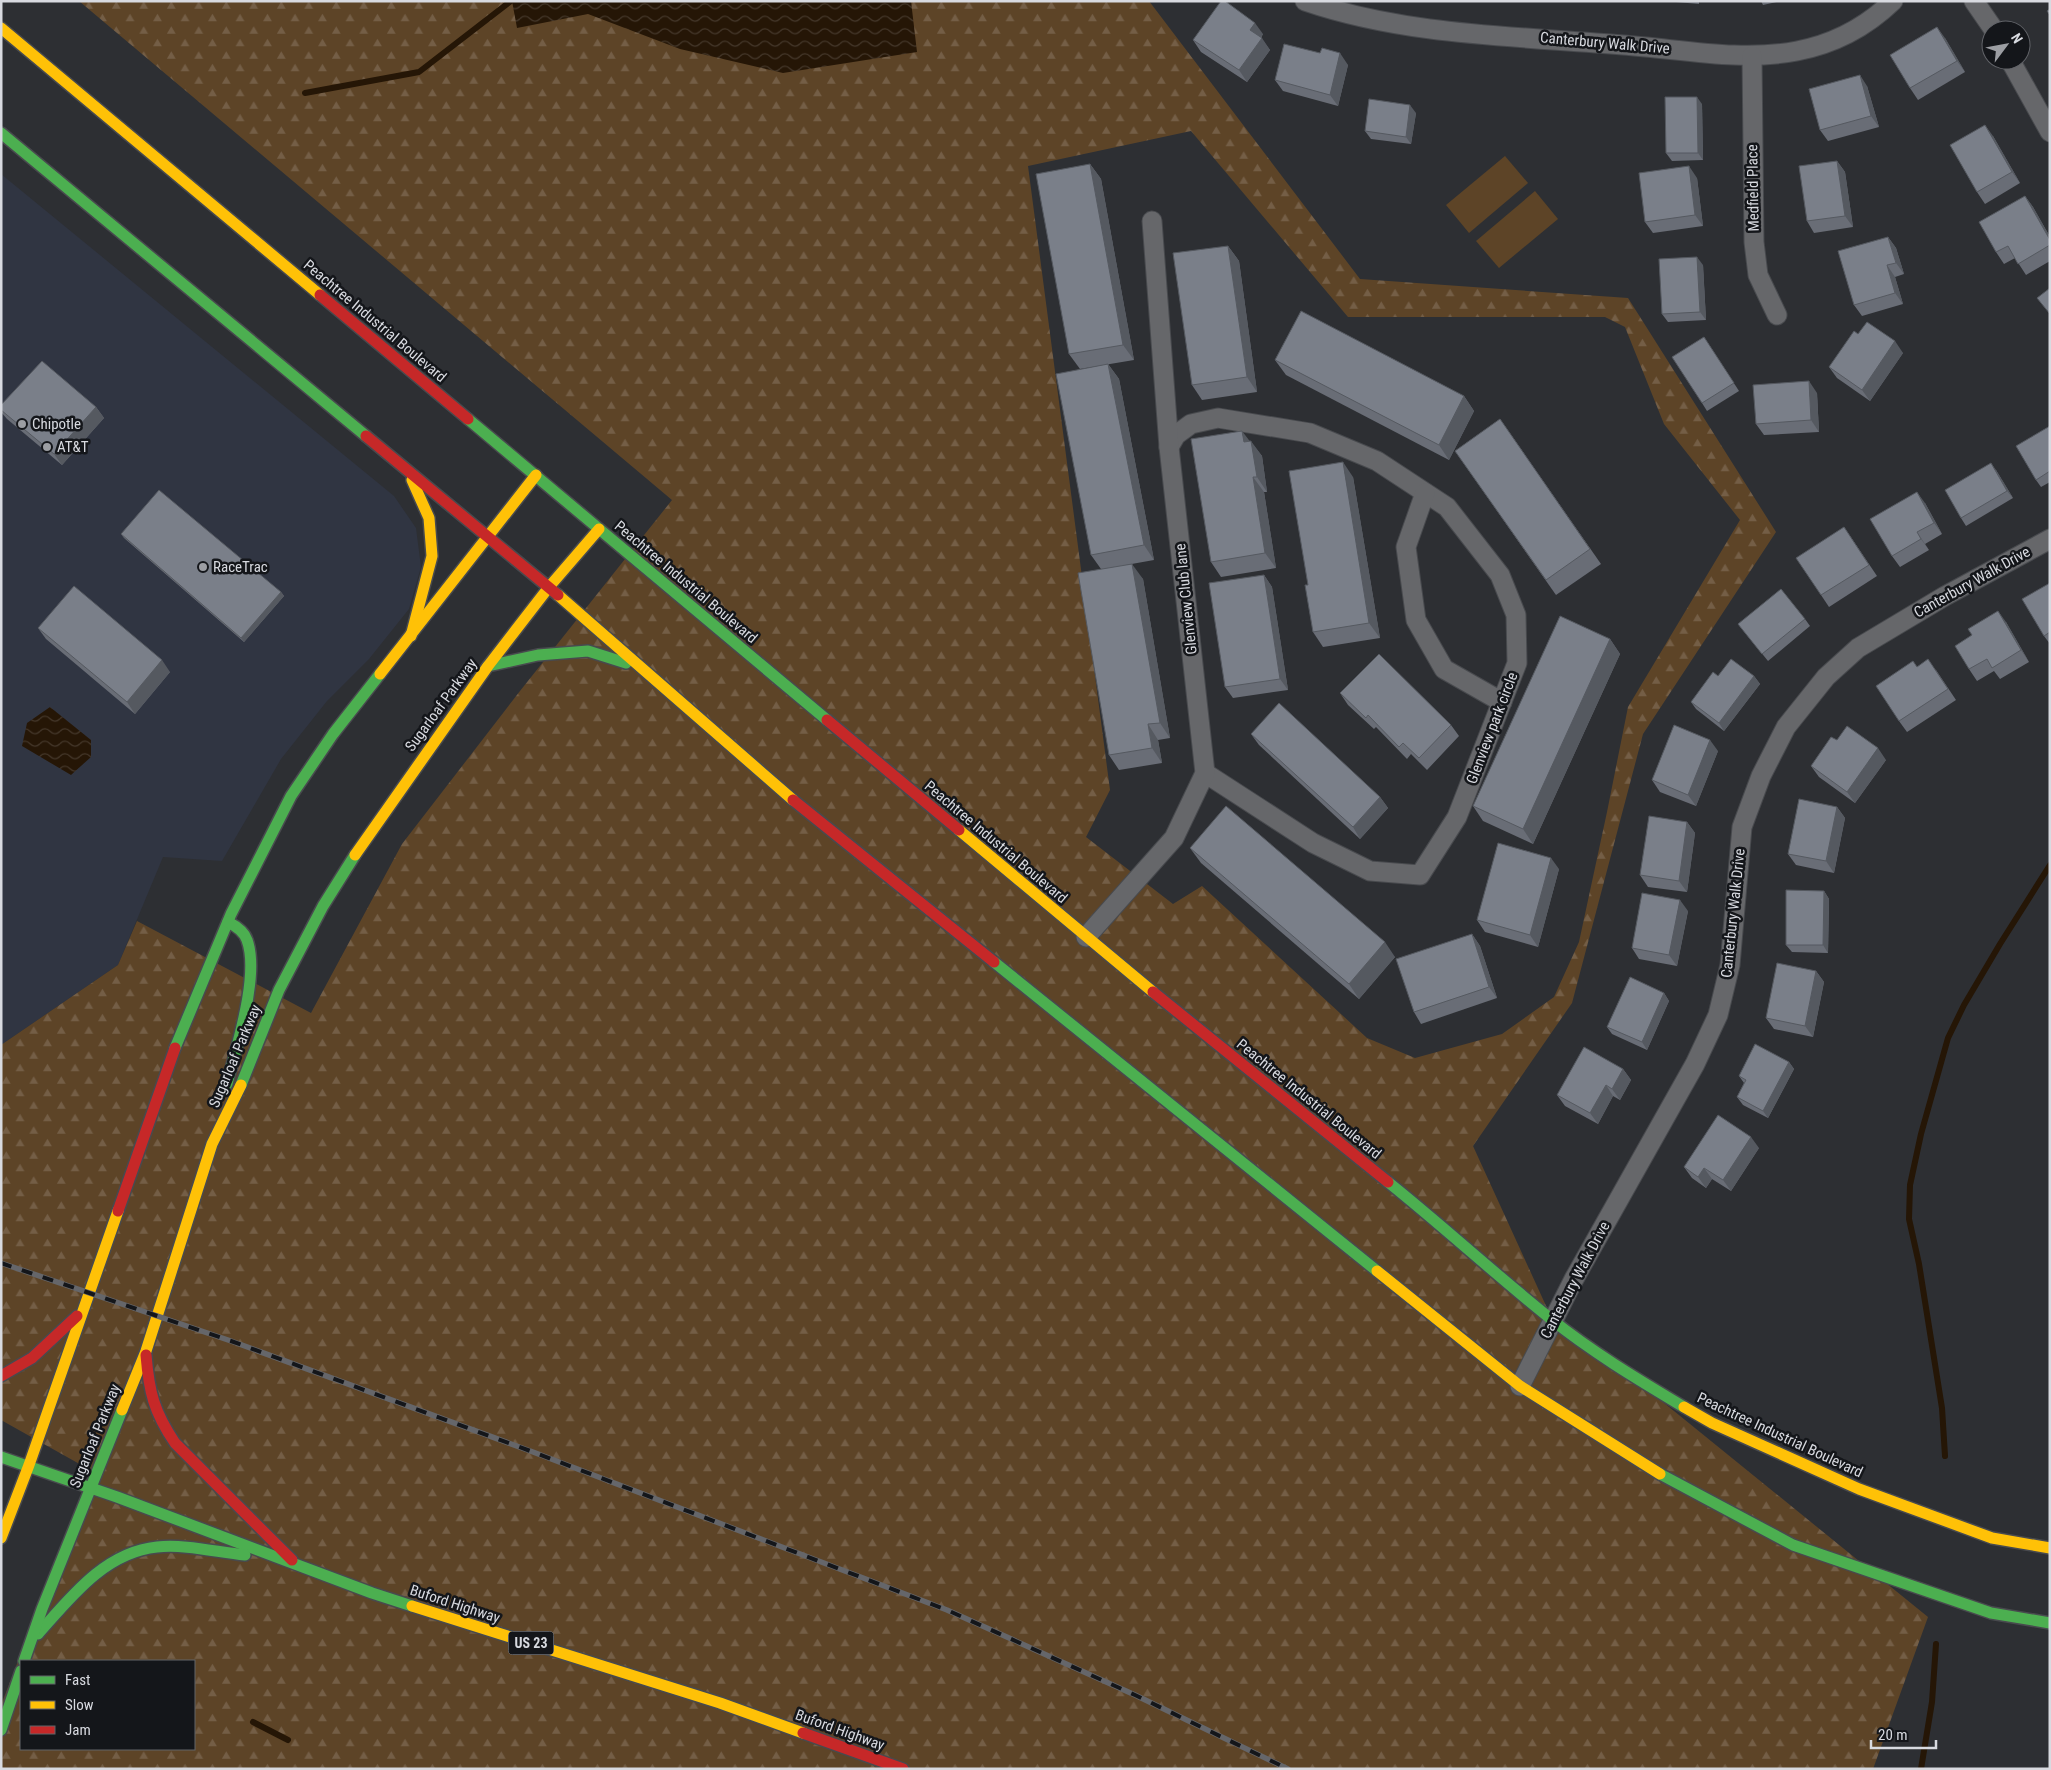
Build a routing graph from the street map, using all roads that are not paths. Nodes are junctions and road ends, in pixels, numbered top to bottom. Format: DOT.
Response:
graph roads {
  1 [pos="1305,1"];
  2 [pos="1893,1"];
  3 [pos="1974,1"];
  4 [pos="1987,20"];
  5 [pos="1,28"];
  6 [pos="1752,56"];
  7 [pos="2016,70"];
  8 [pos="2050,132"];
  9 [pos="1,133"];
  10 [pos="1152,221"];
  11 [pos="1777,315"];
  12 [pos="1169,447"];
  13 [pos="410,474"];
  14 [pos="536,475"];
  15 [pos="1425,493"];
  16 [pos="599,529"];
  17 [pos="488,539"];
  18 [pos="2050,539"];
  19 [pos="549,588"];
  20 [pos="411,636"];
  21 [pos="488,666"];
  22 [pos="637,667"];
  23 [pos="1502,702"];
  24 [pos="1205,773"];
  25 [pos="228,922"];
  26 [pos="1086,937"];
  27 [pos="212,1144"];
  28 [pos="84,1308"];
  29 [pos="1552,1320"];
  30 [pos="146,1351"];
  31 [pos="1,1376"];
  32 [pos="1520,1386"];
  33 [pos="1,1457"];
  34 [pos="29,1465"];
  35 [pos="91,1487"];
  36 [pos="1,1538"];
  37 [pos="2050,1548"];
  38 [pos="280,1558"];
  39 [pos="295,1563"];
  40 [pos="2050,1622"];
  41 [pos="31,1643"];
  42 [pos="24,1660"];
  43 [pos="20,1674"];
  44 [pos="1,1730"];
  45 [pos="903,1769"];
  1 -- 6 [label="street, Canterbury Walk Drive"];
  2 -- 6 [label="street, Canterbury Walk Drive"];
  3 -- 4 [label="street"];
  5 -- 14 [label="main road, Peachtree Industrial Boulevard"];
  6 -- 11 [label="street, Medfield Place"];
  7 -- 8 [label="street"];
  9 -- 13 [label="main road"];
  10 -- 12 [label="street, Glenview Club lane"];
  12 -- 15 [label="street, Glenview park circle"];
  12 -- 24 [label="street, Glenview Club lane"];
  13 -- 17 [label="main road"];
  13 -- 20 [label="main road"];
  14 -- 16 [label="main road, Peachtree Industrial Boulevard"];
  14 -- 17 [label="main road"];
  15 -- 23 [label="street, Glenview park circle"];
  15 -- 23 [label="street"];
  16 -- 19 [label="main road, Sugarloaf Parkway"];
  16 -- 26 [label="main road, Peachtree Industrial Boulevard"];
  17 -- 19 [label="main road"];
  17 -- 20 [label="main road"];
  18 -- 29 [label="street, Canterbury Walk Drive"];
  19 -- 21 [label="main road, Sugarloaf Parkway"];
  19 -- 22 [label="main road"];
  20 -- 25 [label="main road"];
  21 -- 22 [label="main road"];
  21 -- 27 [label="main road, Sugarloaf Parkway"];
  22 -- 32 [label="main road"];
  23 -- 24 [label="street, Glenview park circle"];
  24 -- 26 [label="street"];
  25 -- 27 [label="main road"];
  25 -- 28 [label="main road"];
  26 -- 29 [label="main road, Peachtree Industrial Boulevard"];
  27 -- 30 [label="main road, Sugarloaf Parkway"];
  28 -- 31 [label="main road"];
  28 -- 34 [label="main road"];
  29 -- 32 [label="street, Canterbury Walk Drive"];
  29 -- 37 [label="main road, Peachtree Industrial Boulevard"];
  30 -- 35 [label="main road, Sugarloaf Parkway"];
  30 -- 39 [label="main road"];
  32 -- 40 [label="main road"];
  33 -- 34 [label="main road, Buford Highway / US 23"];
  34 -- 35 [label="main road, Buford Highway / US 23"];
  34 -- 36 [label="main road"];
  35 -- 38 [label="main road, Buford Highway / US 23"];
  35 -- 41 [label="main road, Sugarloaf Parkway"];
  38 -- 39 [label="main road, Buford Highway / US 23"];
  38 -- 41 [label="main road"];
  39 -- 45 [label="main road, Buford Highway / US 23"];
  41 -- 42 [label="main road, Sugarloaf Parkway"];
  43 -- 44 [label="main road"];
}
